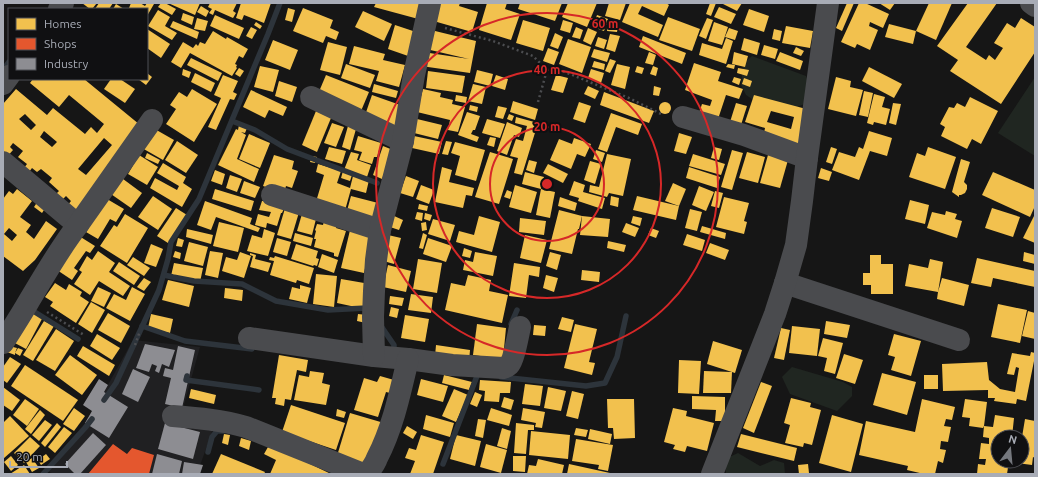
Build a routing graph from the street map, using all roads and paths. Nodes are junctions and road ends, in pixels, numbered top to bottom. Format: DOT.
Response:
graph roads {
  1 [pos="828,3"];
  2 [pos="1031,3"];
  3 [pos="1035,6"];
  4 [pos="428,13"];
  5 [pos="547,70"];
  6 [pos="311,98"];
  7 [pos="538,102"];
  8 [pos="673,116"];
  9 [pos="152,120"];
  10 [pos="403,141"];
  11 [pos="807,158"];
  12 [pos="3,162"];
  13 [pos="272,195"];
  14 [pos="78,225"];
  15 [pos="380,230"];
  16 [pos="786,283"];
  17 [pos="29,301"];
  18 [pos="520,327"];
  19 [pos="140,331"];
  20 [pos="84,335"];
  21 [pos="249,338"];
  22 [pos="959,340"];
  23 [pos="3,343"];
  24 [pos="135,346"];
  25 [pos="374,356"];
  26 [pos="408,359"];
  27 [pos="173,416"];
  28 [pos="364,474"];
  29 [pos="367,474"];
  30 [pos="712,474"];
  1 -- 11 [label="street"];
  2 -- 3 [label="street"];
  4 -- 5 [label="path"];
  4 -- 10 [label="street"];
  5 -- 7 [label="path"];
  5 -- 8 [label="path"];
  6 -- 10 [label="street"];
  8 -- 11 [label="street"];
  9 -- 14 [label="street"];
  10 -- 15 [label="street"];
  11 -- 16 [label="street"];
  12 -- 14 [label="street"];
  13 -- 15 [label="street"];
  14 -- 17 [label="street"];
  15 -- 25 [label="street"];
  16 -- 22 [label="street"];
  16 -- 30 [label="street"];
  17 -- 20 [label="path"];
  17 -- 23 [label="street"];
  18 -- 26 [label="street"];
  19 -- 24 [label="path"];
  21 -- 25 [label="street"];
  25 -- 26 [label="street"];
  26 -- 29 [label="street"];
  27 -- 28 [label="street"];
}
